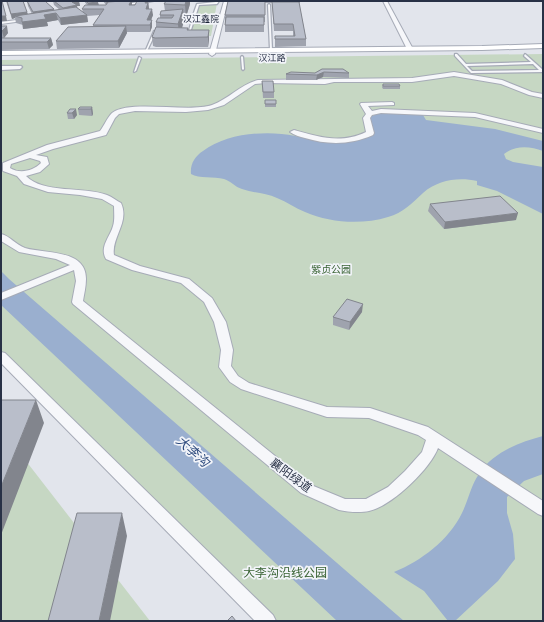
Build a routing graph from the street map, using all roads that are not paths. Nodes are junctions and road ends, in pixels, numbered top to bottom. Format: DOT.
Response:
graph roads {
  1 [pos="152,1"];
  2 [pos="218,1"];
  3 [pos="226,1"];
  4 [pos="385,1"];
  5 [pos="269,5"];
  6 [pos="114,6"];
  7 [pos="39,18"];
  8 [pos="177,19"];
  9 [pos="193,19"];
  10 [pos="1,23"];
  11 [pos="158,26"];
  12 [pos="188,36"];
  13 [pos="543,46"];
  14 [pos="410,49"];
  15 [pos="271,50"];
  16 [pos="543,50"];
  17 [pos="146,51"];
  18 [pos="212,52"];
  19 [pos="1,54"];
  20 [pos="543,54"];
  21 [pos="456,55"];
  22 [pos="525,55"];
  23 [pos="242,59"];
  24 [pos="140,60"];
  25 [pos="202,60"];
  26 [pos="218,60"];
  27 [pos="1,61"];
  28 [pos="32,62"];
  29 [pos="534,63"];
  30 [pos="465,64"];
  31 [pos="1,68"];
  32 [pos="243,69"];
  33 [pos="135,71"];
  34 [pos="543,96"];
  35 [pos="410,105"];
  36 [pos="435,106"];
  37 [pos="370,114"];
  38 [pos="543,124"];
  39 [pos="543,131"];
  40 [pos="294,132"];
  41 [pos="23,157"];
  42 [pos="3,166"];
  43 [pos="19,173"];
  44 [pos="1,237"];
  45 [pos="76,266"];
  46 [pos="1,298"];
  47 [pos="1,356"];
  48 [pos="434,438"];
  49 [pos="543,509"];
  50 [pos="266,621"];
  1 -- 6 [label="street"];
  2 -- 9 [label="lane"];
  3 -- 18 [label="street"];
  4 -- 14 [label="street"];
  5 -- 15 [label="lane"];
  7 -- 10 [label="street"];
  8 -- 9 [label="lane"];
  9 -- 12 [label="lane"];
  11 -- 17 [label="lane"];
  13 -- 14 [label="main road"];
  14 -- 15 [label="main road"];
  15 -- 18 [label="main road"];
  16 -- 18 [label="main road, 汉江路"];
  17 -- 18 [label="main road"];
  17 -- 19 [label="main road"];
  18 -- 19 [label="main road, 汉江路"];
  20 -- 22 [label="main road, 汉江路"];
  21 -- 22 [label="main road, 汉江路"];
  21 -- 23 [label="main road, 汉江路"];
  21 -- 30 [label="lane"];
  22 -- 29 [label="lane"];
  23 -- 24 [label="main road, 汉江路"];
  23 -- 32 [label="lane"];
  24 -- 27 [label="main road, 汉江路"];
  24 -- 33 [label="lane"];
  25 -- 26 [label="main road"];
  27 -- 28 [label="main road"];
  29 -- 30 [label="lane"];
  29 -- 30 [label="lane"];
  31 -- 31 [label="lane"];
  34 -- 41 [label="street"];
  35 -- 37 [label="street"];
  36 -- 38 [label="street"];
  37 -- 39 [label="street"];
  37 -- 40 [label="street"];
  41 -- 42 [label="street"];
  41 -- 43 [label="street"];
  42 -- 43 [label="street"];
  43 -- 48 [label="street"];
  44 -- 45 [label="street"];
  45 -- 46 [label="street"];
  45 -- 48 [label="street, 襄阳绿道"];
  47 -- 50 [label="street"];
  48 -- 49 [label="street"];
}
